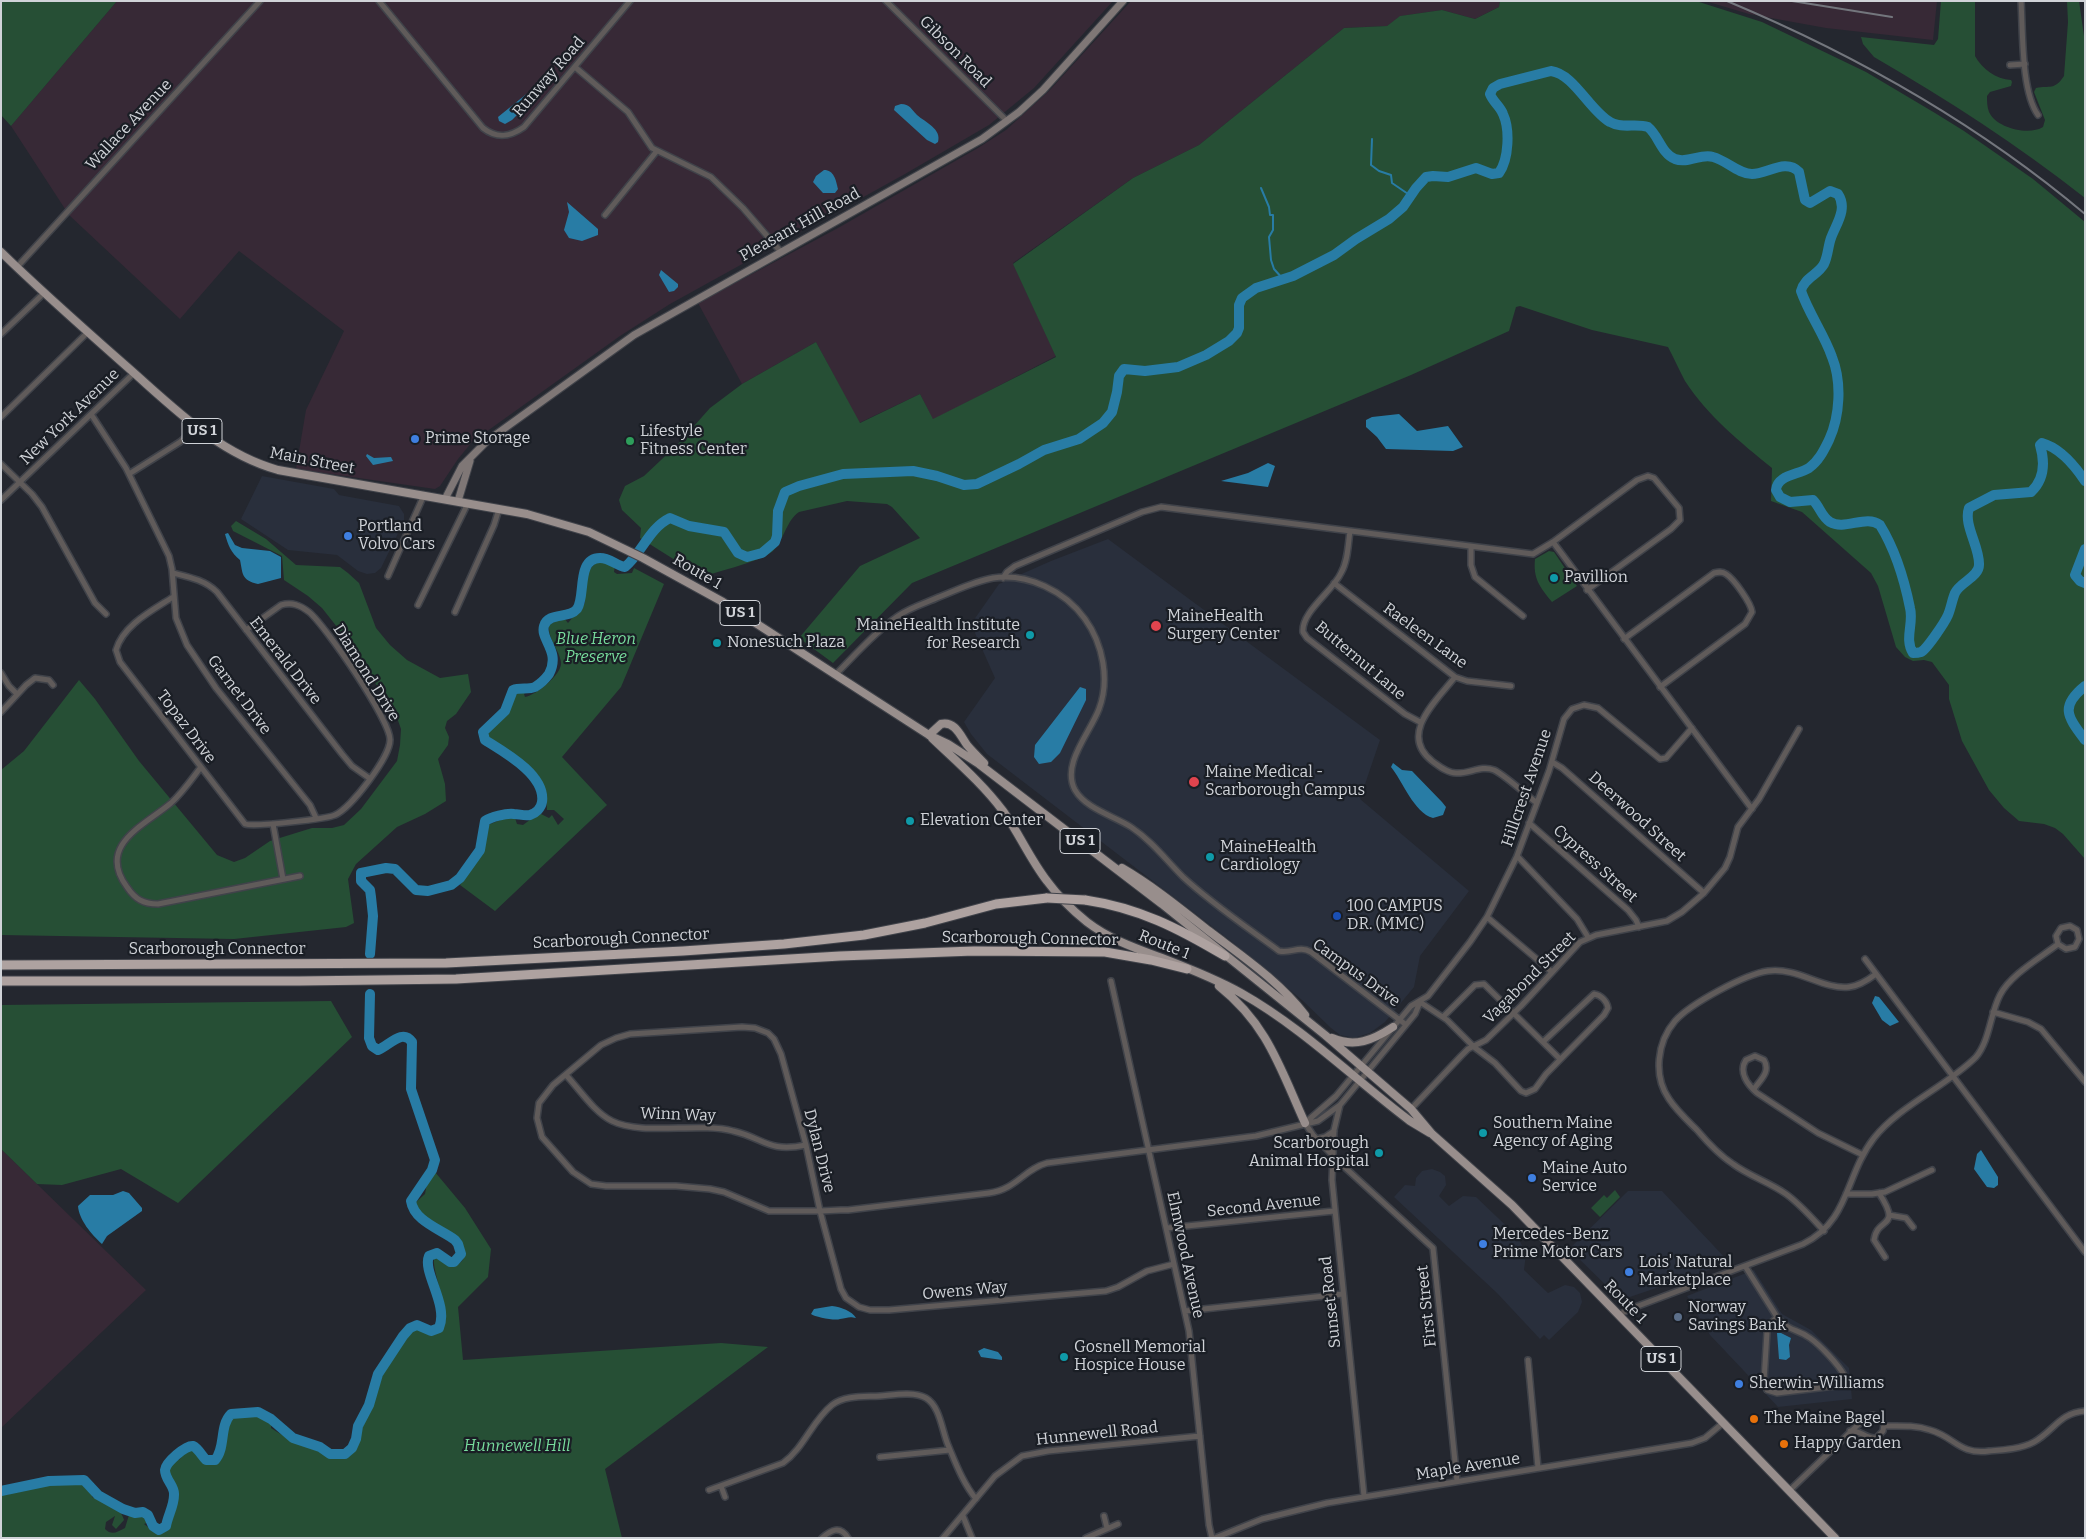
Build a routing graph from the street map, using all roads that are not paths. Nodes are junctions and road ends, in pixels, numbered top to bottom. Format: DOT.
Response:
graph roads {
  1 [pos="260,1"];
  2 [pos="378,1"];
  3 [pos="630,1"];
  4 [pos="886,1"];
  5 [pos="1123,1"];
  6 [pos="2021,1"];
  7 [pos="2026,64"];
  8 [pos="2010,65"];
  9 [pos="575,67"];
  10 [pos="2038,115"];
  11 [pos="1007,121"];
  12 [pos="656,152"];
  13 [pos="605,215"];
  14 [pos="1,252"];
  15 [pos="781,252"];
  16 [pos="17,267"];
  17 [pos="44,293"];
  18 [pos="88,332"];
  19 [pos="1,334"];
  20 [pos="134,373"];
  21 [pos="91,414"];
  22 [pos="1,416"];
  23 [pos="197,427"];
  24 [pos="474,454"];
  25 [pos="1,464"];
  26 [pos="129,474"];
  27 [pos="20,482"];
  28 [pos="424,495"];
  29 [pos="445,499"];
  30 [pos="1,500"];
  31 [pos="458,501"];
  32 [pos="468,503"];
  33 [pos="499,509"];
  34 [pos="1350,531"];
  35 [pos="1553,542"];
  36 [pos="1471,547"];
  37 [pos="626,549"];
  38 [pos="173,573"];
  39 [pos="388,576"];
  40 [pos="1003,578"];
  41 [pos="1334,583"];
  42 [pos="1588,590"];
  43 [pos="174,597"];
  44 [pos="418,605"];
  45 [pos="455,612"];
  46 [pos="106,614"];
  47 [pos="1524,616"];
  48 [pos="246,630"];
  49 [pos="1624,639"];
  50 [pos="1,673"];
  51 [pos="835,675"];
  52 [pos="1455,677"];
  53 [pos="53,685"];
  54 [pos="1511,686"];
  55 [pos="1660,687"];
  56 [pos="17,694"];
  57 [pos="1,712"];
  58 [pos="1420,722"];
  59 [pos="1692,728"];
  60 [pos="1799,728"];
  61 [pos="928,735"];
  62 [pos="1552,762"];
  63 [pos="201,767"];
  64 [pos="369,778"];
  65 [pos="1002,780"];
  66 [pos="1537,803"];
  67 [pos="1752,809"];
  68 [pos="316,818"];
  69 [pos="1529,823"];
  70 [pos="273,824"];
  71 [pos="1086,846"];
  72 [pos="1517,856"];
  73 [pos="300,876"];
  74 [pos="283,879"];
  75 [pos="1704,893"];
  76 [pos="1487,916"];
  77 [pos="1639,927"];
  78 [pos="1588,937"];
  79 [pos="2058,944"];
  80 [pos="1225,956"];
  81 [pos="1865,959"];
  82 [pos="1,965"];
  83 [pos="1187,969"];
  84 [pos="1552,972"];
  85 [pos="1876,974"];
  86 [pos="1205,976"];
  87 [pos="1,981"];
  88 [pos="1112,981"];
  89 [pos="1420,1002"];
  90 [pos="1514,1012"];
  91 [pos="1993,1012"];
  92 [pos="1443,1017"];
  93 [pos="1399,1020"];
  94 [pos="1405,1024"];
  95 [pos="1312,1025"];
  96 [pos="1393,1027"];
  97 [pos="1325,1035"];
  98 [pos="1543,1042"];
  99 [pos="1474,1047"];
  100 [pos="1560,1059"];
  101 [pos="1364,1069"];
  102 [pos="566,1075"];
  103 [pos="1953,1075"];
  104 [pos="1356,1078"];
  105 [pos="2085,1082"];
  106 [pos="1754,1089"];
  107 [pos="1340,1105"];
  108 [pos="1411,1109"];
  109 [pos="1305,1123"];
  110 [pos="1334,1130"];
  111 [pos="1432,1134"];
  112 [pos="1317,1139"];
  113 [pos="806,1146"];
  114 [pos="1150,1149"];
  115 [pos="1863,1154"];
  116 [pos="1332,1155"];
  117 [pos="1932,1170"];
  118 [pos="1878,1193"];
  119 [pos="1846,1194"];
  120 [pos="820,1211"];
  121 [pos="1334,1211"];
  122 [pos="1889,1215"];
  123 [pos="1913,1227"];
  124 [pos="1167,1228"];
  125 [pos="1824,1231"];
  126 [pos="2085,1252"];
  127 [pos="1885,1257"];
  128 [pos="1174,1264"];
  129 [pos="1745,1266"];
  130 [pos="1343,1294"];
  131 [pos="1185,1311"];
  132 [pos="1618,1315"];
  133 [pos="1777,1317"];
  134 [pos="1528,1360"];
  135 [pos="2085,1411"];
  136 [pos="1723,1423"];
  137 [pos="1884,1426"];
  138 [pos="1850,1431"];
  139 [pos="1200,1436"];
  140 [pos="950,1450"];
  141 [pos="880,1457"];
  142 [pos="1538,1468"];
  143 [pos="1457,1481"];
  144 [pos="721,1486"];
  145 [pos="709,1490"];
  146 [pos="1789,1490"];
  147 [pos="1364,1496"];
  148 [pos="725,1497"];
  149 [pos="976,1499"];
  150 [pos="963,1516"];
  151 [pos="1104,1516"];
  152 [pos="1118,1524"];
  153 [pos="1107,1528"];
  154 [pos="822,1538"];
  155 [pos="848,1538"];
  156 [pos="943,1538"];
  157 [pos="972,1538"];
  158 [pos="1086,1538"];
  159 [pos="1214,1538"];
  160 [pos="1835,1538"];
  1 -- 16 [label="street, Wallace Avenue"];
  2 -- 9 [label="street, Runway Road"];
  3 -- 9 [label="street, Runway Road"];
  4 -- 11 [label="street, Gibson Road"];
  5 -- 11 [label="street, Pleasant Hill Road"];
  6 -- 7 [label="street"];
  7 -- 8 [label="street"];
  7 -- 10 [label="street"];
  9 -- 12 [label="street"];
  11 -- 15 [label="street, Pleasant Hill Road"];
  12 -- 13 [label="street"];
  12 -- 15 [label="street"];
  14 -- 16 [label="main road, Main Street / US 1"];
  15 -- 24 [label="street, Pleasant Hill Road"];
  16 -- 17 [label="main road, Main Street / US 1"];
  17 -- 18 [label="main road, Main Street / US 1"];
  17 -- 19 [label="street"];
  18 -- 20 [label="main road, Main Street / US 1"];
  18 -- 22 [label="street"];
  20 -- 21 [label="street, New York Avenue"];
  20 -- 23 [label="main road, Main Street / US 1"];
  21 -- 26 [label="street, Garnet Drive"];
  21 -- 27 [label="street, New York Avenue"];
  23 -- 26 [label="street"];
  23 -- 28 [label="main road, Main Street / US 1"];
  24 -- 29 [label="street, Pleasant Hill Road"];
  24 -- 31 [label="street, Pleasant Hill Road"];
  25 -- 27 [label="street"];
  26 -- 38 [label="street, Garnet Drive"];
  27 -- 30 [label="street, New York Avenue"];
  27 -- 46 [label="street"];
  28 -- 29 [label="main road, Main Street / US 1"];
  28 -- 39 [label="street"];
  29 -- 31 [label="main road, Main Street / US 1"];
  31 -- 32 [label="main road, Main Street / US 1"];
  32 -- 33 [label="main road, Main Street / US 1"];
  32 -- 44 [label="street"];
  33 -- 37 [label="main road, Main Street / US 1"];
  33 -- 45 [label="street"];
  34 -- 36 [label="street"];
  34 -- 40 [label="street"];
  34 -- 41 [label="street, Butternut Lane"];
  35 -- 36 [label="street"];
  35 -- 42 [label="street"];
  35 -- 42 [label="street"];
  36 -- 47 [label="street"];
  37 -- 51 [label="main road, Route 1 / US 1"];
  38 -- 43 [label="street, Garnet Drive"];
  38 -- 48 [label="street, Emerald Drive"];
  40 -- 51 [label="street, Campus Drive"];
  40 -- 93 [label="street, Campus Drive"];
  41 -- 52 [label="street, Raeleen Lane"];
  41 -- 58 [label="street, Butternut Lane"];
  42 -- 49 [label="street"];
  43 -- 63 [label="street, Topaz Drive"];
  43 -- 68 [label="street, Garnet Drive"];
  48 -- 64 [label="street, Emerald Drive"];
  48 -- 64 [label="street, Diamond Drive"];
  49 -- 55 [label="street"];
  49 -- 55 [label="street"];
  50 -- 56 [label="street"];
  51 -- 61 [label="main road, Route 1 / US 1"];
  52 -- 54 [label="street, Raeleen Lane"];
  52 -- 58 [label="street"];
  53 -- 56 [label="street"];
  55 -- 59 [label="street"];
  56 -- 57 [label="street"];
  58 -- 66 [label="street"];
  59 -- 62 [label="street, Hillcrest Avenue"];
  59 -- 67 [label="street"];
  60 -- 67 [label="street, Vagabond Street"];
  61 -- 65 [label="main road, Route 1 / US 1"];
  61 -- 65 [label="main road"];
  61 -- 83 [label="main road, Route 1 / US 1"];
  62 -- 66 [label="street, Hillcrest Avenue"];
  62 -- 75 [label="street, Deerwood Street"];
  63 -- 70 [label="street, Topaz Drive"];
  63 -- 74 [label="street"];
  64 -- 68 [label="street, Diamond Drive"];
  65 -- 71 [label="main road, Route 1 / US 1"];
  66 -- 69 [label="street, Hillcrest Avenue"];
  67 -- 75 [label="street, Vagabond Street"];
  68 -- 70 [label="street, Topaz Drive"];
  69 -- 72 [label="street, Hillcrest Avenue"];
  69 -- 77 [label="street, Cypress Street"];
  70 -- 74 [label="street"];
  71 -- 80 [label="main road, Route 1 / US 1"];
  71 -- 95 [label="main road"];
  72 -- 76 [label="street, Hillcrest Avenue"];
  72 -- 78 [label="street"];
  73 -- 74 [label="street"];
  75 -- 77 [label="street, Vagabond Street"];
  76 -- 84 [label="street"];
  76 -- 89 [label="street, Hillcrest Avenue"];
  77 -- 78 [label="street, Vagabond Street"];
  78 -- 84 [label="street, Vagabond Street"];
  79 -- 79 [label="street"];
  79 -- 91 [label="street"];
  80 -- 82 [label="highway, Scarborough Connector, bridge"];
  80 -- 95 [label="main road, Route 1 / US 1"];
  81 -- 85 [label="street"];
  83 -- 86 [label="main road, Route 1 / US 1"];
  83 -- 87 [label="highway, Scarborough Connector"];
  84 -- 90 [label="street, Vagabond Street"];
  85 -- 103 [label="street"];
  85 -- 125 [label="street"];
  86 -- 104 [label="main road, Route 1 / US 1"];
  86 -- 109 [label="main road"];
  88 -- 114 [label="street, Elmwood Avenue"];
  89 -- 92 [label="street"];
  89 -- 93 [label="street, Hillcrest Avenue"];
  89 -- 94 [label="street, Hillcrest Avenue"];
  90 -- 92 [label="street"];
  90 -- 98 [label="street"];
  90 -- 99 [label="street, Vagabond Street"];
  91 -- 103 [label="street"];
  91 -- 105 [label="street"];
  92 -- 99 [label="street"];
  93 -- 94 [label="street, Campus Drive"];
  93 -- 96 [label="street, Hillcrest Avenue"];
  94 -- 101 [label="street, Hillcrest Avenue"];
  95 -- 97 [label="main road, Route 1 / US 1"];
  96 -- 97 [label="main road"];
  96 -- 101 [label="street, Hillcrest Avenue"];
  97 -- 101 [label="main road, Route 1 / US 1"];
  98 -- 100 [label="street"];
  98 -- 100 [label="street"];
  99 -- 100 [label="street"];
  99 -- 108 [label="street, Vagabond Street"];
  101 -- 104 [label="street"];
  101 -- 108 [label="main road, Route 1 / US 1"];
  102 -- 113 [label="street, Winn Way"];
  102 -- 113 [label="street, Dylan Drive"];
  102 -- 120 [label="street, Dylan Drive"];
  103 -- 115 [label="street"];
  103 -- 126 [label="street"];
  104 -- 107 [label="street"];
  104 -- 109 [label="street"];
  104 -- 111 [label="main road, Route 1 / US 1"];
  106 -- 106 [label="street"];
  106 -- 115 [label="street"];
  107 -- 109 [label="street"];
  107 -- 110 [label="street, Sunset Road"];
  108 -- 111 [label="main road, Route 1 / US 1"];
  109 -- 112 [label="street, First Street"];
  109 -- 114 [label="street"];
  110 -- 112 [label="street"];
  110 -- 116 [label="street, Sunset Road"];
  111 -- 132 [label="main road, Route 1 / US 1"];
  112 -- 116 [label="street, First Street"];
  113 -- 120 [label="street, Dylan Drive"];
  114 -- 120 [label="street"];
  114 -- 124 [label="street, Elmwood Avenue"];
  115 -- 119 [label="street"];
  116 -- 121 [label="street, Sunset Road"];
  116 -- 143 [label="street, First Street"];
  117 -- 118 [label="street"];
  118 -- 119 [label="street"];
  118 -- 122 [label="street"];
  119 -- 125 [label="street"];
  120 -- 128 [label="street, Owens Way"];
  121 -- 124 [label="street, Second Avenue"];
  121 -- 130 [label="street, Sunset Road"];
  122 -- 123 [label="street"];
  122 -- 127 [label="street"];
  124 -- 128 [label="street, Elmwood Avenue"];
  125 -- 129 [label="street"];
  128 -- 131 [label="street, Elmwood Avenue"];
  129 -- 132 [label="street"];
  129 -- 133 [label="street"];
  130 -- 131 [label="street"];
  130 -- 147 [label="street, Sunset Road"];
  131 -- 139 [label="street, Elmwood Avenue"];
  132 -- 136 [label="main road, Route 1 / US 1"];
  133 -- 133 [label="street"];
  134 -- 142 [label="street"];
  135 -- 137 [label="street"];
  136 -- 142 [label="street, Maple Avenue"];
  136 -- 146 [label="main road, Route 1 / US 1"];
  137 -- 138 [label="street"];
  137 -- 138 [label="street"];
  138 -- 146 [label="street"];
  139 -- 149 [label="street, Hunnewell Road"];
  139 -- 159 [label="street, Elmwood Avenue"];
  140 -- 141 [label="street"];
  140 -- 144 [label="street"];
  140 -- 149 [label="street"];
  142 -- 143 [label="street, Maple Avenue"];
  143 -- 147 [label="street, Maple Avenue"];
  144 -- 145 [label="street"];
  144 -- 148 [label="street"];
  146 -- 160 [label="main road, Route 1 / US 1"];
  147 -- 159 [label="street, Maple Avenue"];
  149 -- 150 [label="street, Hunnewell Road"];
  150 -- 156 [label="street, Hunnewell Road"];
  150 -- 157 [label="street"];
  151 -- 153 [label="street"];
  152 -- 153 [label="street"];
  153 -- 158 [label="street"];
  154 -- 155 [label="street"];
}
